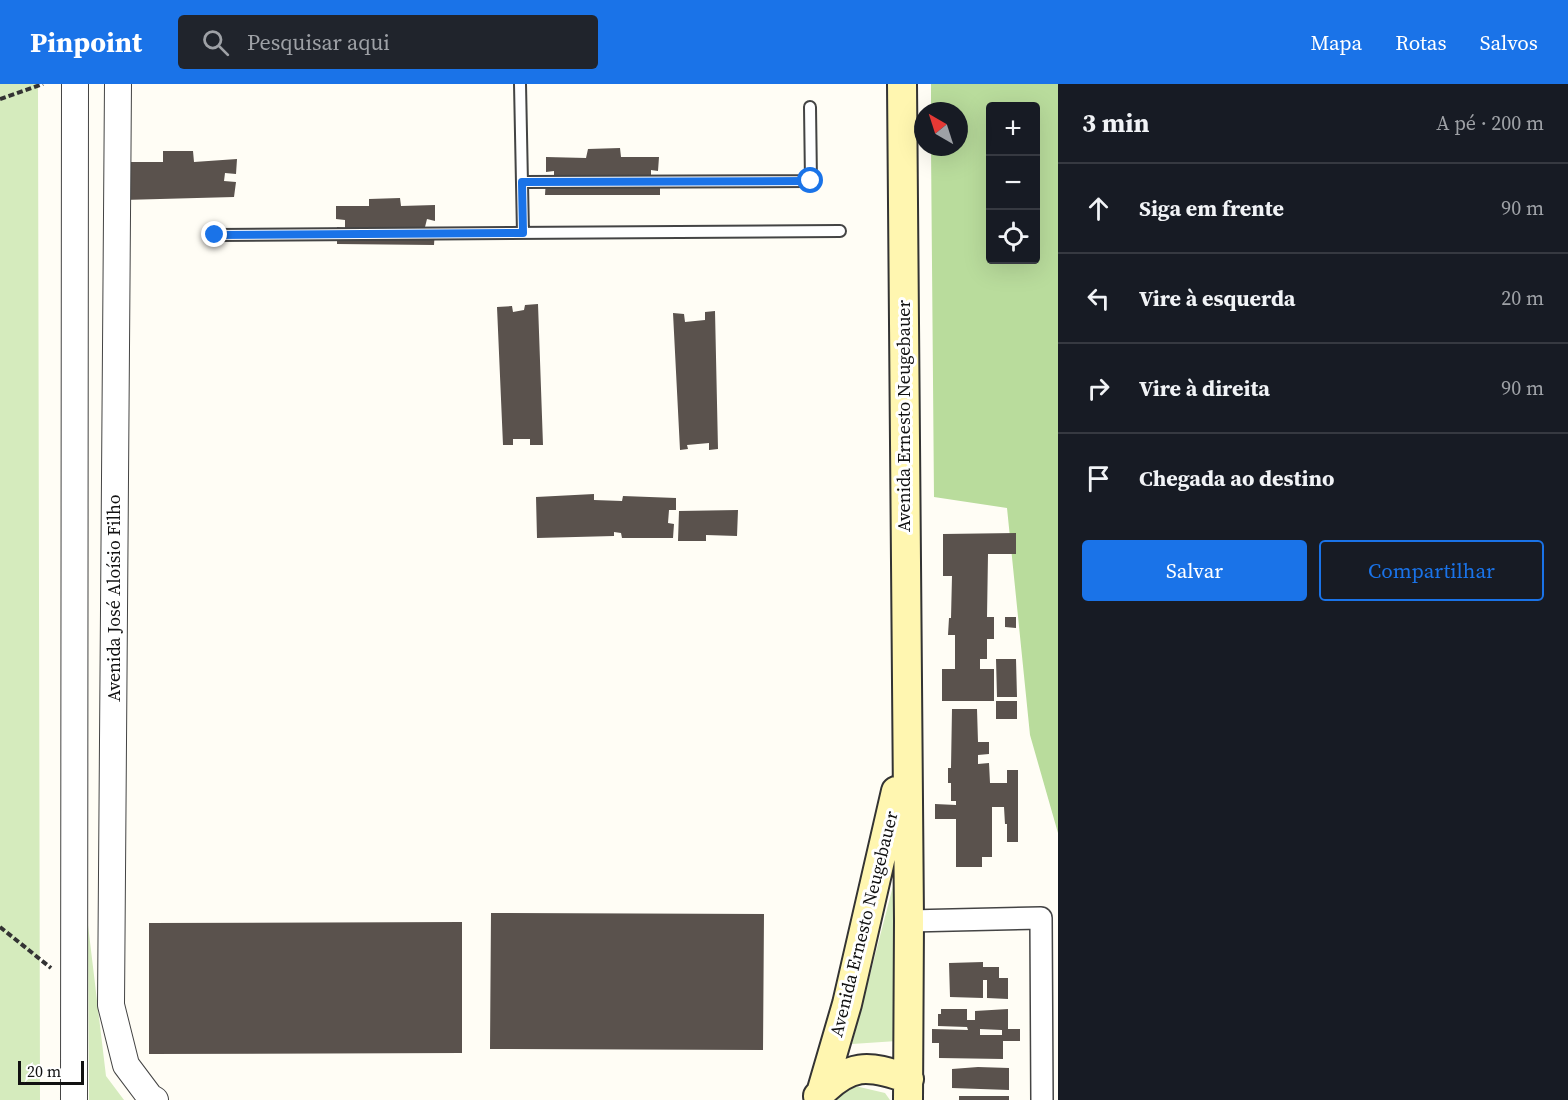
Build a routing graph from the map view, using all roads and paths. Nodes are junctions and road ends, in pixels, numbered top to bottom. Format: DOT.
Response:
graph roads {
  1 [pos="43,84"];
  2 [pos="75,84"];
  3 [pos="118,84"];
  4 [pos="520,84"];
  5 [pos="902,84"];
  6 [pos="0,99"];
  7 [pos="810,107"];
  8 [pos="522,182"];
  9 [pos="840,231"];
  10 [pos="523,233"];
  11 [pos="215,235"];
  12 [pos="906,748"];
  13 [pos="909,921"];
  14 [pos="0,927"];
  15 [pos="54,970"];
  16 [pos="1050,1008"];
  17 [pos="909,1090"];
  18 [pos="815,1099"];
  19 [pos="74,1100"];
  20 [pos="155,1100"];
  21 [pos="1042,1100"];
  1 -- 6 [label="path"];
  2 -- 19 [label="street"];
  3 -- 20 [label="street, Avenida José Aloísio Filho"];
  4 -- 8 [label="lane"];
  5 -- 12 [label="main road, Avenida Ernesto Neugebauer"];
  7 -- 8 [label="lane"];
  8 -- 10 [label="lane"];
  9 -- 10 [label="lane"];
  10 -- 11 [label="lane"];
  12 -- 13 [label="main road, Avenida Ernesto Neugebauer"];
  12 -- 18 [label="main road, Avenida Ernesto Neugebauer"];
  13 -- 16 [label="street"];
  13 -- 17 [label="main road, Avenida Ernesto Neugebauer"];
  14 -- 15 [label="path"];
  16 -- 21 [label="street"];
  17 -- 18 [label="main road"];
}
